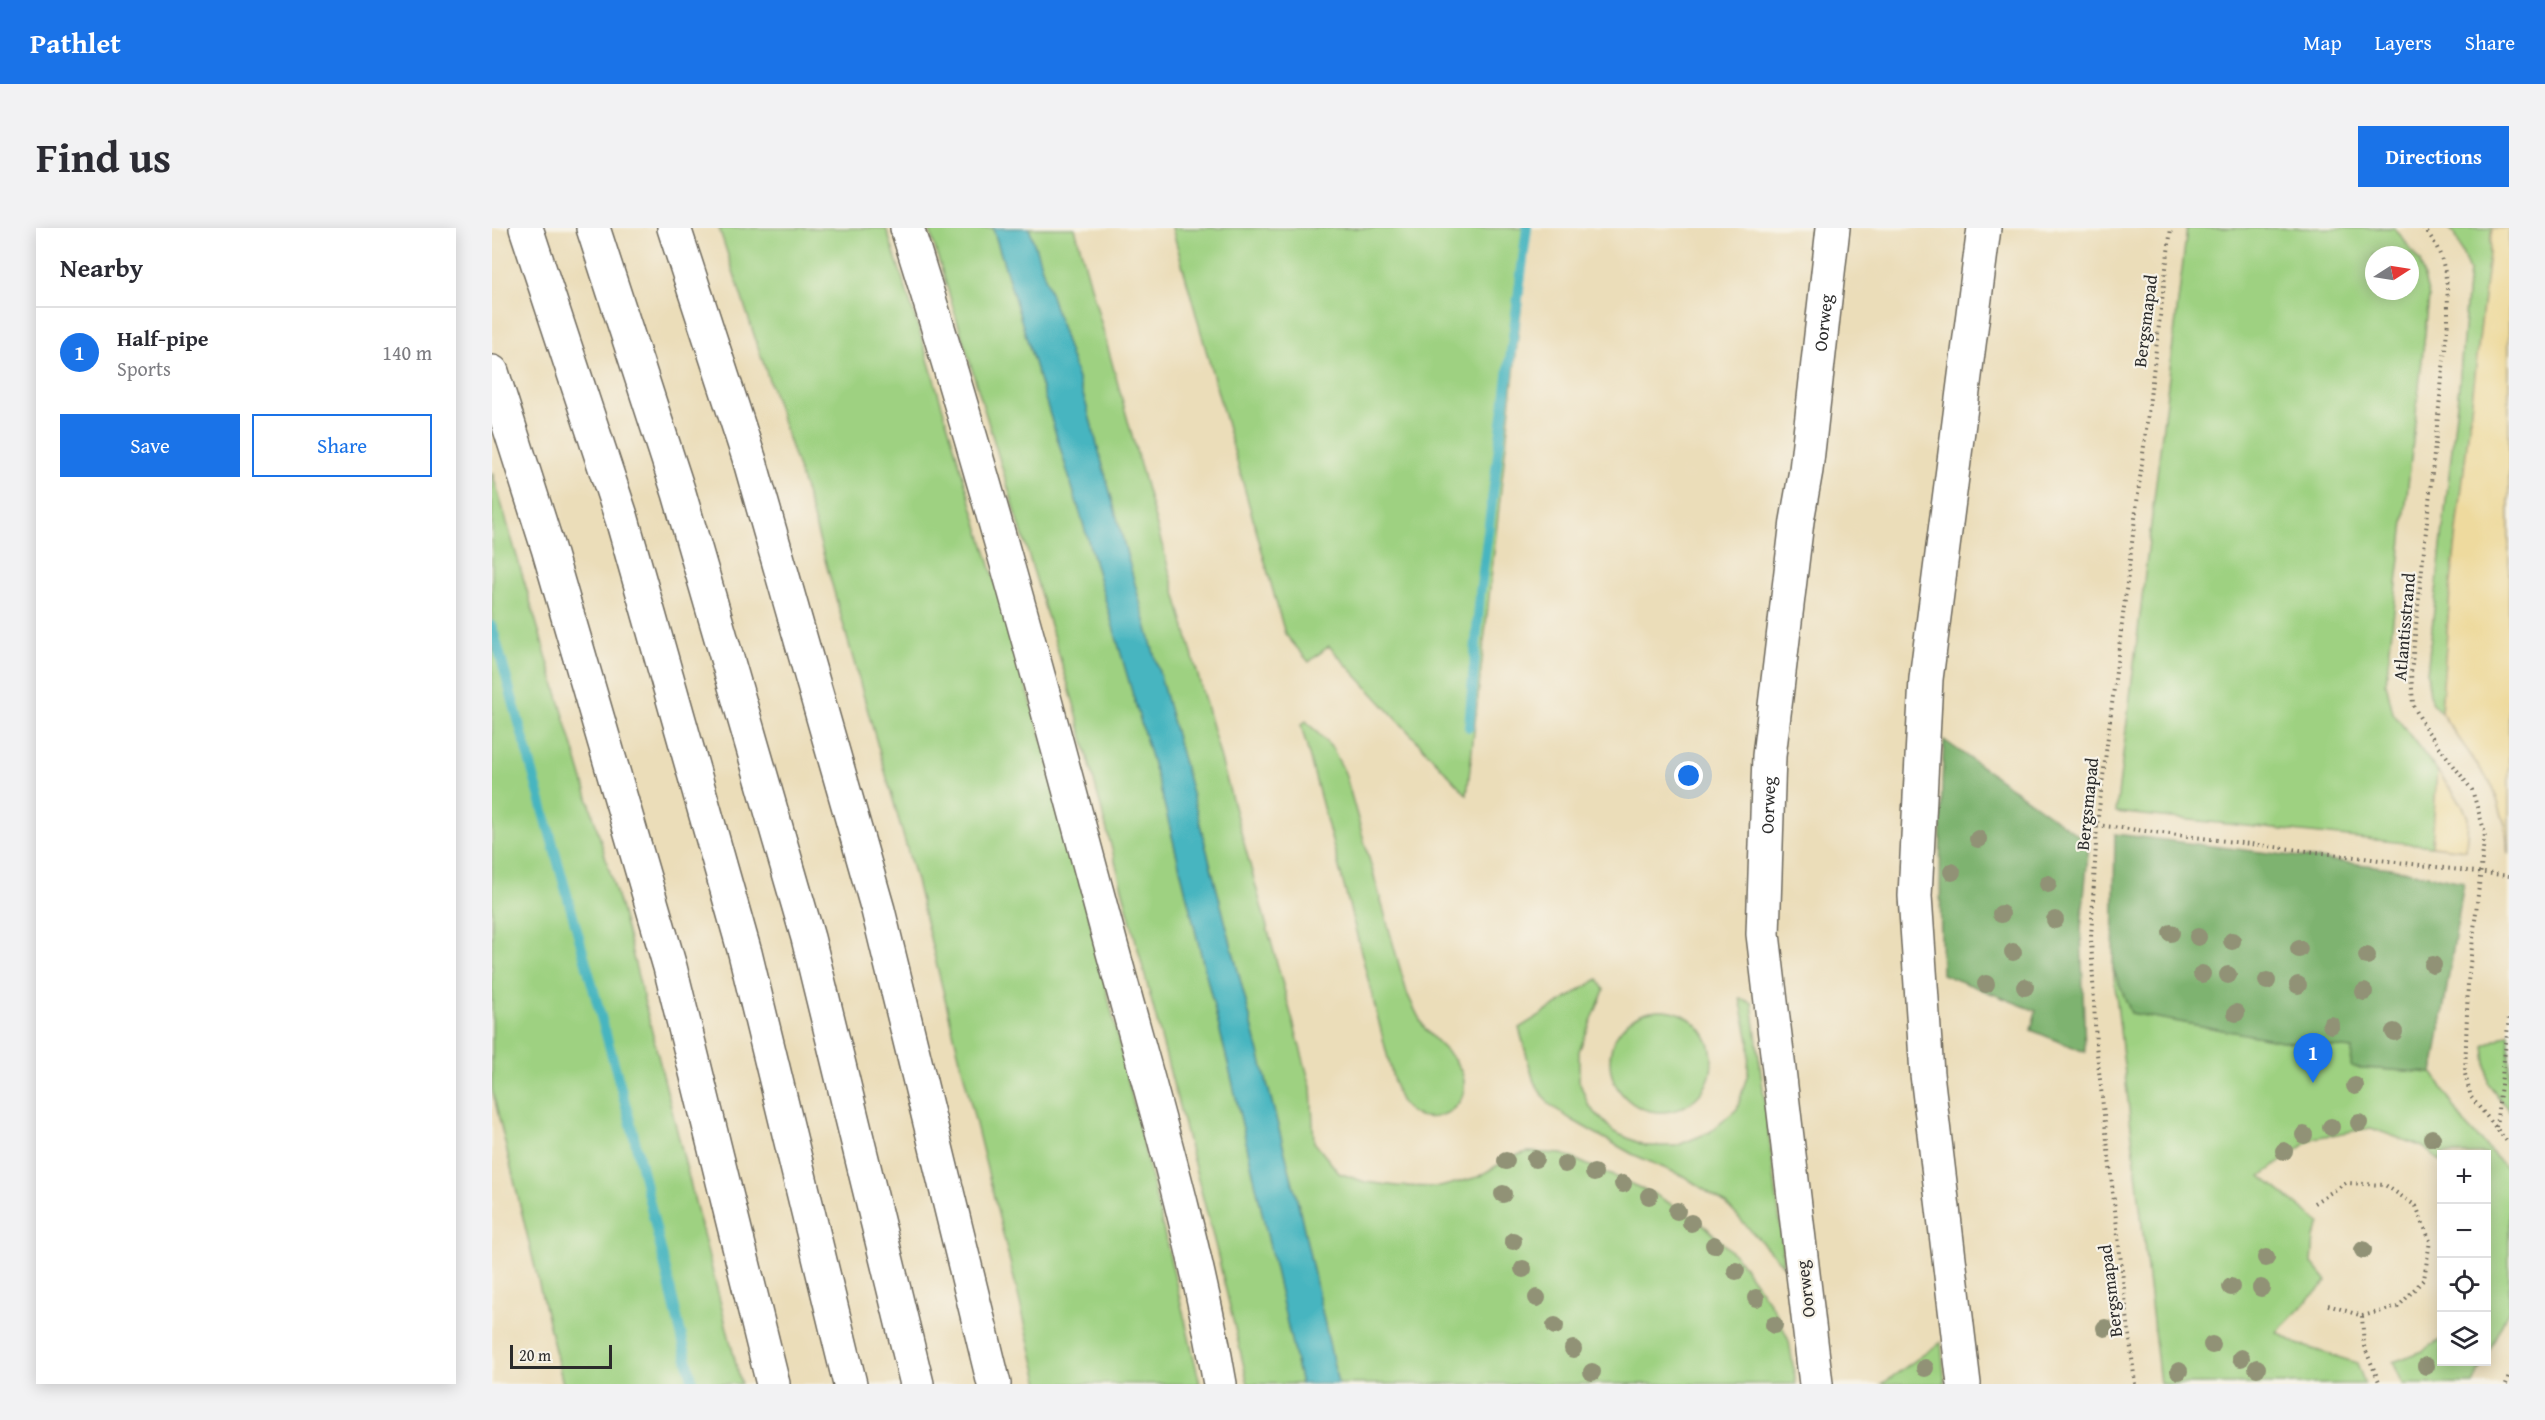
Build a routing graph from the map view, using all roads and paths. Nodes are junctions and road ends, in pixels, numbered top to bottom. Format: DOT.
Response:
graph roads {
  1 [pos="526,228"];
  2 [pos="593,228"];
  3 [pos="674,228"];
  4 [pos="907,228"];
  5 [pos="1833,228"];
  6 [pos="1984,228"];
  7 [pos="2171,228"];
  8 [pos="2423,228"];
  9 [pos="492,372"];
  10 [pos="2097,825"];
  11 [pos="2482,873"];
  12 [pos="2509,876"];
  13 [pos="2509,1017"];
  14 [pos="2495,1128"];
  15 [pos="2509,1144"];
  16 [pos="2314,1203"];
  17 [pos="2325,1304"];
  18 [pos="2362,1316"];
  19 [pos="2509,1375"];
  20 [pos="773,1384"];
  21 [pos="850,1384"];
  22 [pos="917,1384"];
  23 [pos="994,1384"];
  24 [pos="1220,1384"];
  25 [pos="1816,1384"];
  26 [pos="1964,1384"];
  27 [pos="2135,1384"];
  28 [pos="2380,1384"];
  29 [pos="2506,1384"];
  1 -- 21 [label="main road"];
  2 -- 22 [label="main road"];
  3 -- 23 [label="main road"];
  4 -- 24 [label="main road"];
  5 -- 25 [label="main road, Oorweg"];
  6 -- 26 [label="main road"];
  7 -- 10 [label="path, Bergsmapad"];
  8 -- 11 [label="path, Atlantisstrand"];
  9 -- 20 [label="main road"];
  10 -- 11 [label="path"];
  10 -- 27 [label="path, Bergsmapad"];
  11 -- 12 [label="path"];
  11 -- 14 [label="path, Atlantisstrand"];
  13 -- 14 [label="path"];
  14 -- 15 [label="path, Atlantisstrand"];
  16 -- 18 [label="path"];
  17 -- 18 [label="path"];
  18 -- 28 [label="path"];
  19 -- 29 [label="path"];
}
